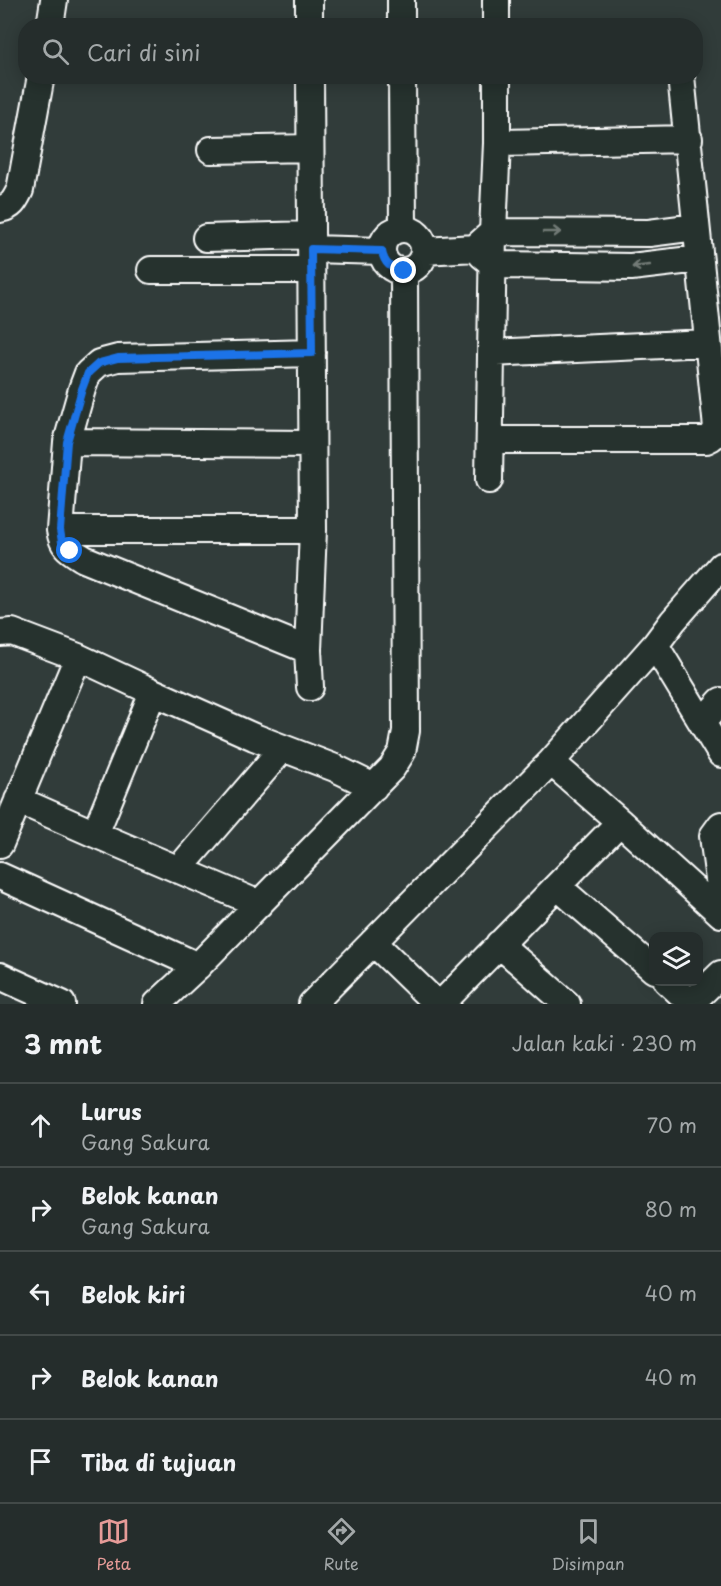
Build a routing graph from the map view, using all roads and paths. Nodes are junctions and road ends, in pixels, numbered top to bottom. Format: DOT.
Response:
graph roads {
  1 [pos="54,0"];
  2 [pos="309,0"];
  3 [pos="401,0"];
  4 [pos="496,0"];
  5 [pos="51,18"];
  6 [pos="309,18"];
  7 [pos="401,18"];
  8 [pos="496,18"];
  9 [pos="39,84"];
  10 [pos="310,84"];
  11 [pos="402,84"];
  12 [pos="497,84"];
  13 [pos="682,84"];
  14 [pos="689,139"];
  15 [pos="498,143"];
  16 [pos="310,148"];
  17 [pos="211,150"];
  18 [pos="0,209"];
  19 [pos="696,227"];
  20 [pos="403,229"];
  21 [pos="206,238"];
  22 [pos="484,240"];
  23 [pos="424,250"];
  24 [pos="311,251"];
  25 [pos="382,251"];
  26 [pos="699,259"];
  27 [pos="494,265"];
  28 [pos="151,270"];
  29 [pos="404,271"];
  30 [pos="707,343"];
  31 [pos="312,353"];
  32 [pos="492,353"];
  33 [pos="490,440"];
  34 [pos="67,442"];
  35 [pos="312,444"];
  36 [pos="489,480"];
  37 [pos="313,530"];
  38 [pos="65,541"];
  39 [pos="721,566"];
  40 [pos="0,633"];
  41 [pos="655,645"];
  42 [pos="308,650"];
  43 [pos="78,657"];
  44 [pos="310,687"];
  45 [pos="153,692"];
  46 [pos="721,701"];
  47 [pos="702,722"];
  48 [pos="283,748"];
  49 [pos="721,754"];
  50 [pos="550,762"];
  51 [pos="374,787"];
  52 [pos="18,800"];
  53 [pos="620,822"];
  54 [pos="721,825"];
  55 [pos="95,834"];
  56 [pos="0,844"];
  57 [pos="178,870"];
  58 [pos="0,876"];
  59 [pos="557,886"];
  60 [pos="721,894"];
  61 [pos="259,904"];
  62 [pos="721,914"];
  63 [pos="373,942"];
  64 [pos="500,944"];
  65 [pos="198,966"];
  66 [pos="649,966"];
  67 [pos="721,974"];
  68 [pos="0,976"];
  69 [pos="672,986"];
  70 [pos="26,997"];
  71 [pos="691,1003"];
  72 [pos="62,1004"];
  73 [pos="157,1004"];
  74 [pos="312,1004"];
  75 [pos="439,1004"];
  76 [pos="567,1004"];
  1 -- 5 [label="street"];
  2 -- 6 [label="street"];
  3 -- 7 [label="street"];
  4 -- 8 [label="street"];
  9 -- 18 [label="street"];
  10 -- 16 [label="street"];
  11 -- 20 [label="street"];
  12 -- 15 [label="street"];
  13 -- 14 [label="street"];
  14 -- 15 [label="street"];
  14 -- 19 [label="street"];
  15 -- 22 [label="street"];
  16 -- 17 [label="street"];
  16 -- 24 [label="street"];
  22 -- 19 [label="street, one-way"];
  19 -- 26 [label="street"];
  20 -- 23 [label="street"];
  20 -- 25 [label="street"];
  21 -- 24 [label="street"];
  22 -- 23 [label="street"];
  22 -- 27 [label="street"];
  23 -- 29 [label="street"];
  24 -- 25 [label="street"];
  24 -- 28 [label="street"];
  24 -- 31 [label="street"];
  25 -- 29 [label="street"];
  26 -- 27 [label="street, one-way"];
  26 -- 30 [label="street"];
  27 -- 32 [label="street"];
  29 -- 51 [label="street"];
  30 -- 32 [label="street"];
  30 -- 33 [label="street"];
  31 -- 34 [label="street"];
  31 -- 35 [label="street"];
  32 -- 33 [label="street"];
  33 -- 36 [label="street"];
  34 -- 35 [label="street"];
  34 -- 38 [label="street"];
  35 -- 37 [label="street"];
  37 -- 38 [label="street"];
  37 -- 42 [label="street"];
  38 -- 42 [label="street"];
  39 -- 41 [label="street"];
  40 -- 43 [label="street"];
  41 -- 47 [label="street"];
  41 -- 50 [label="street"];
  42 -- 44 [label="street"];
  43 -- 45 [label="street"];
  43 -- 52 [label="street"];
  45 -- 48 [label="street"];
  45 -- 55 [label="street"];
  46 -- 47 [label="street"];
  47 -- 49 [label="street"];
  48 -- 51 [label="street"];
  48 -- 57 [label="street"];
  50 -- 53 [label="street"];
  50 -- 63 [label="street"];
  51 -- 61 [label="street"];
  52 -- 55 [label="street"];
  52 -- 56 [label="street"];
  53 -- 59 [label="street"];
  53 -- 62 [label="street"];
  54 -- 60 [label="street"];
  55 -- 57 [label="street"];
  57 -- 61 [label="street"];
  58 -- 65 [label="street"];
  59 -- 64 [label="street"];
  59 -- 66 [label="street"];
  61 -- 65 [label="street"];
  63 -- 74 [label="street"];
  63 -- 75 [label="street"];
  64 -- 75 [label="street"];
  64 -- 76 [label="street"];
  65 -- 73 [label="street"];
  67 -- 71 [label="street"];
  68 -- 70 [label="street"];
  69 -- 71 [label="street"];
  70 -- 72 [label="street"];
}
